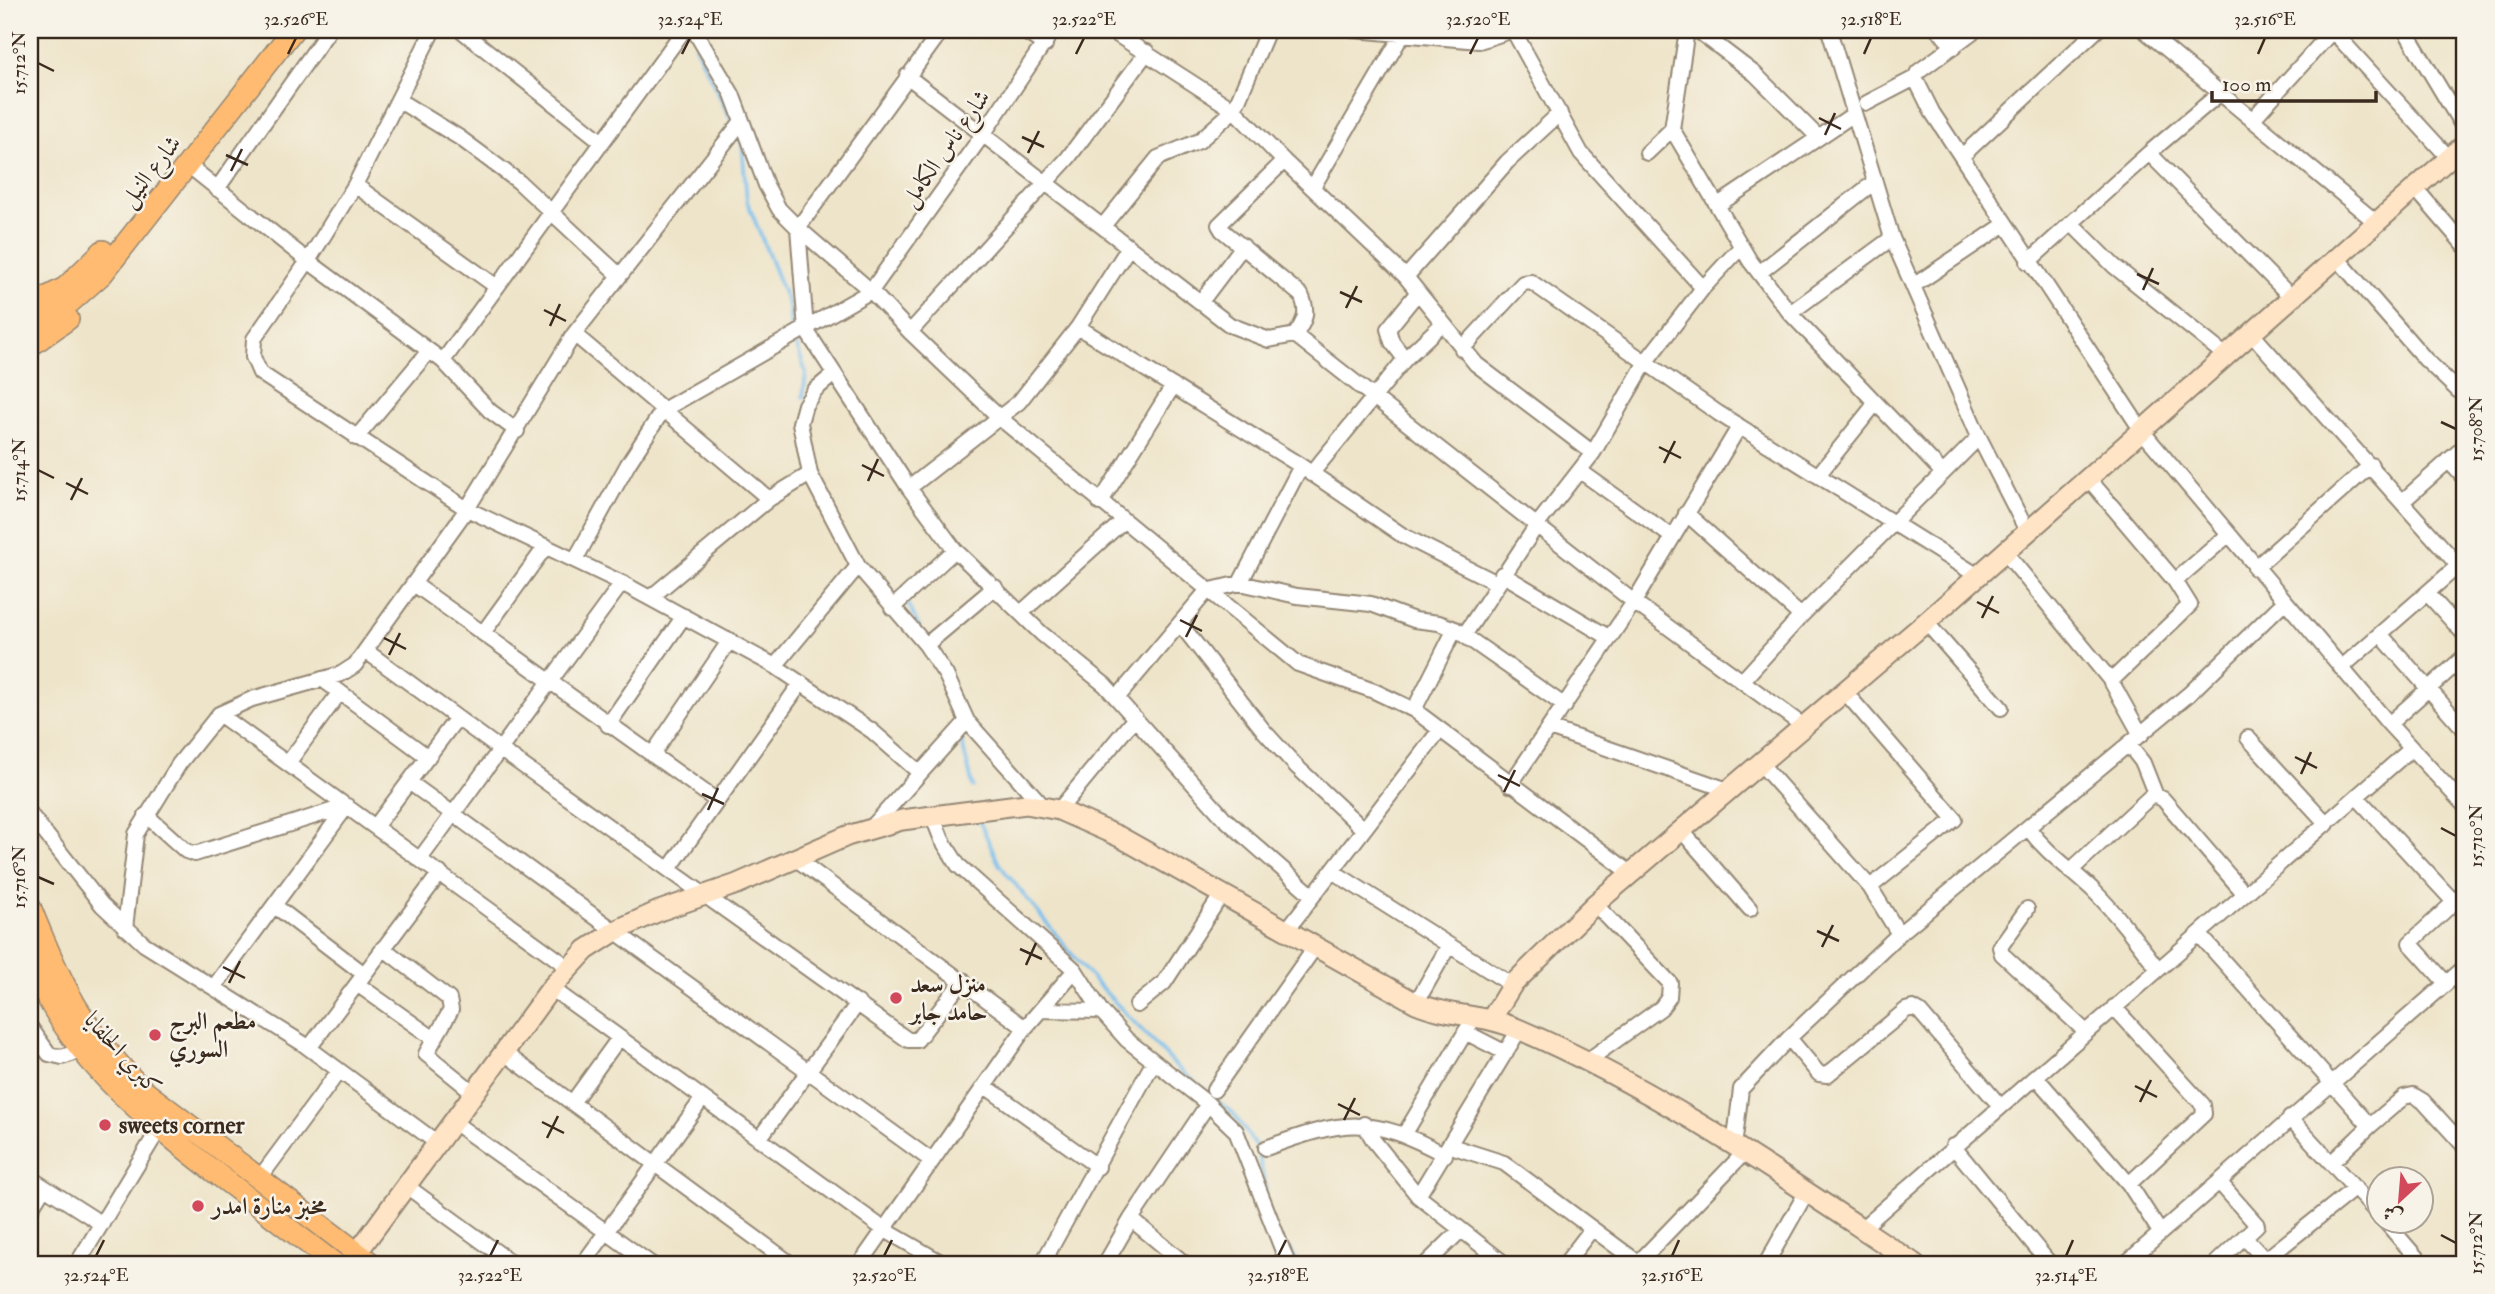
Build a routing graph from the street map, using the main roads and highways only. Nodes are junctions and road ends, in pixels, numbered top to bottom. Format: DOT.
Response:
graph roads {
  1 [pos="278,30"];
  2 [pos="293,30"];
  3 [pos="102,274"];
  4 [pos="30,306"];
  5 [pos="30,325"];
  6 [pos="30,346"];
  7 [pos="30,907"];
  8 [pos="30,960"];
  9 [pos="365,1259"];
  10 [pos="335,1264"];
  1 -- 4 [label="main road, شارع النيل"];
  2 -- 3 [label="main road, شارع النيل"];
  3 -- 5 [label="main road, شارع النيل"];
  3 -- 6 [label="main road"];
  7 -- 9 [label="main road"];
  8 -- 10 [label="main road, كبري الحلفايا"];
}
